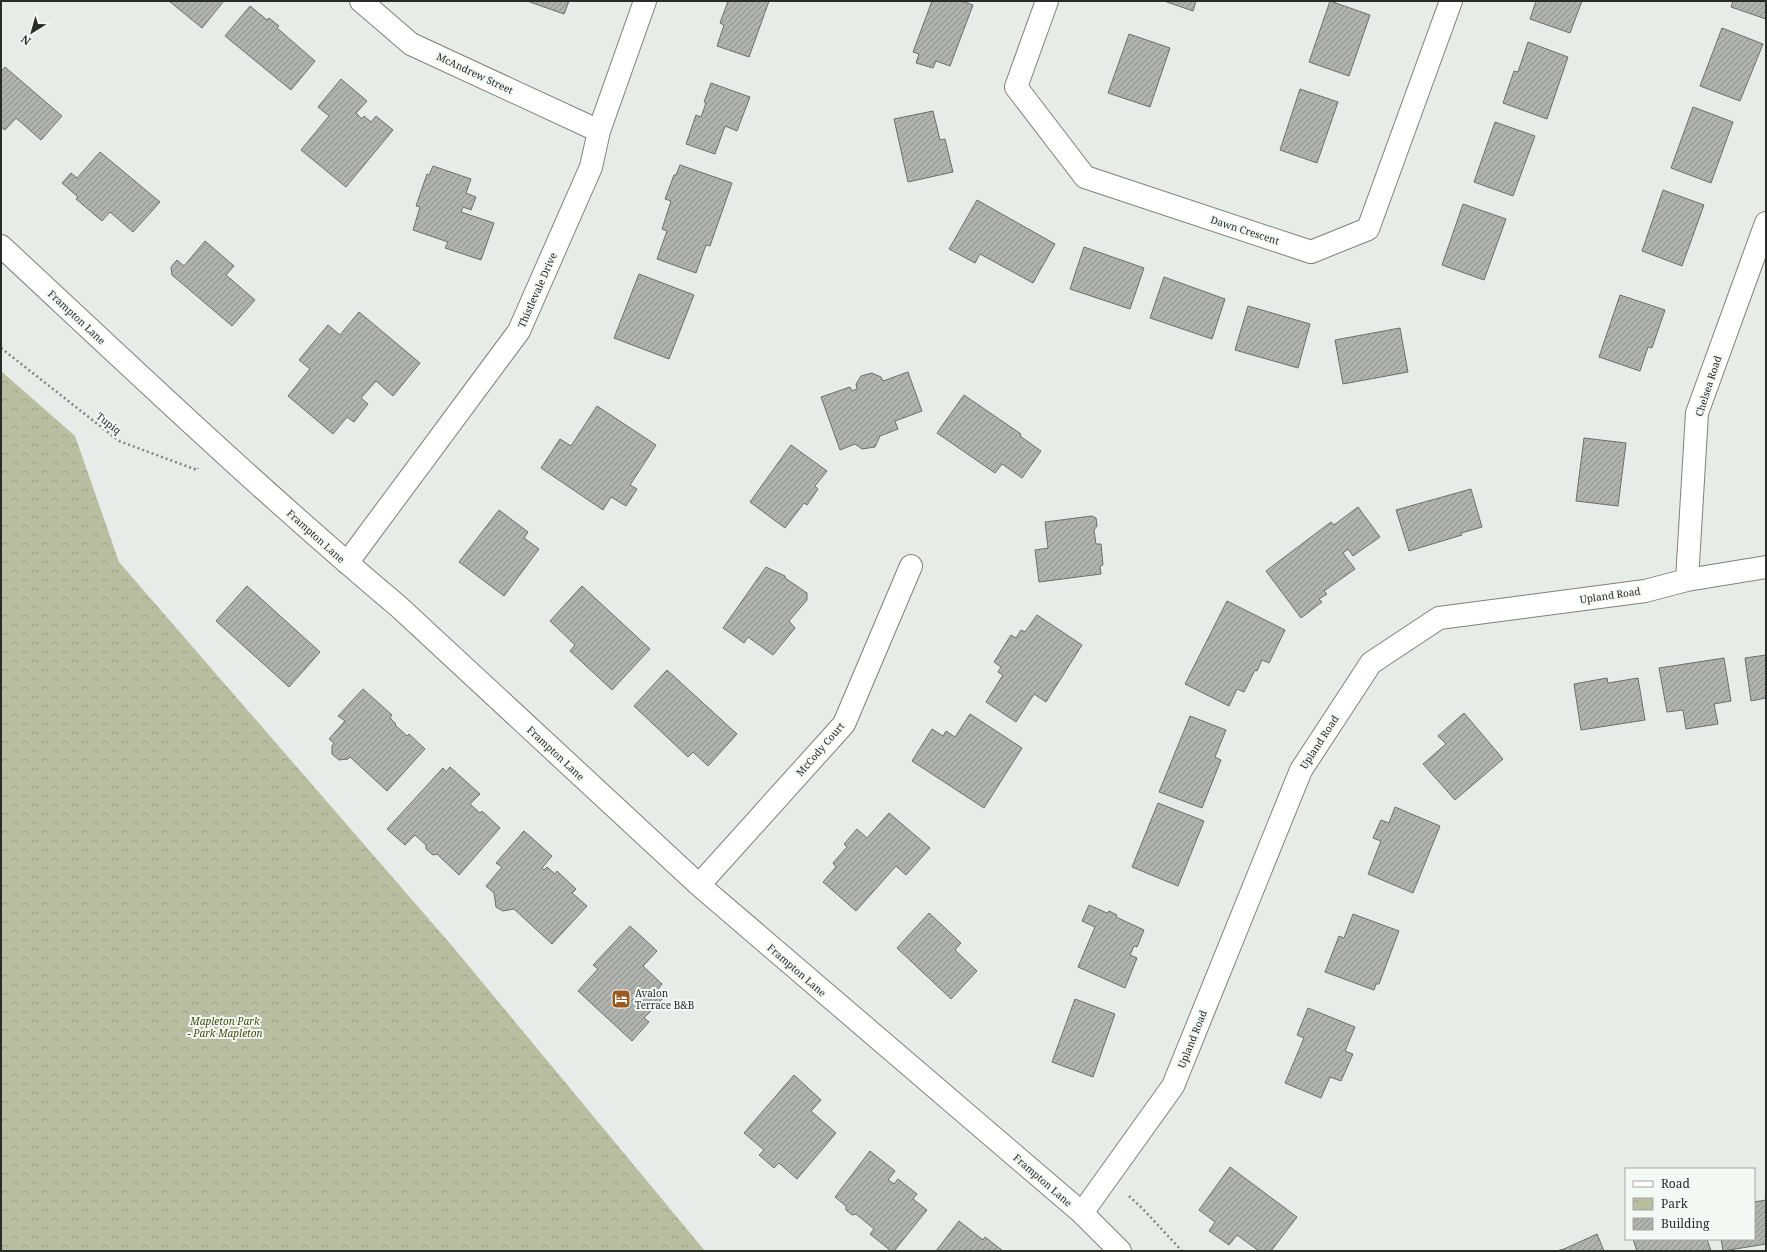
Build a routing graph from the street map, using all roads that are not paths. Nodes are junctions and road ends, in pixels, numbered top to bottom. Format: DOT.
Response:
graph roads {
  1 [pos="361,1"];
  2 [pos="645,1"];
  3 [pos="1047,1"];
  4 [pos="1451,1"];
  5 [pos="599,132"];
  6 [pos="1766,223"];
  7 [pos="1,246"];
  8 [pos="347,563"];
  9 [pos="911,566"];
  10 [pos="1766,568"];
  11 [pos="1687,580"];
  12 [pos="699,886"];
  13 [pos="1082,1213"];
  14 [pos="1120,1251"];
  1 -- 5 [label="street, McAndrew Street"];
  2 -- 5 [label="street, Thistlevale Drive"];
  3 -- 4 [label="street, Dawn Crescent"];
  5 -- 8 [label="street, Thistlevale Drive"];
  6 -- 11 [label="street, Chelsea Road"];
  7 -- 8 [label="street, Frampton Lane"];
  8 -- 12 [label="street, Frampton Lane"];
  9 -- 12 [label="street, McCody Court"];
  10 -- 11 [label="street, Upland Road"];
  11 -- 13 [label="street, Upland Road"];
  12 -- 13 [label="street, Frampton Lane"];
  13 -- 14 [label="street, Frampton Lane"];
}
